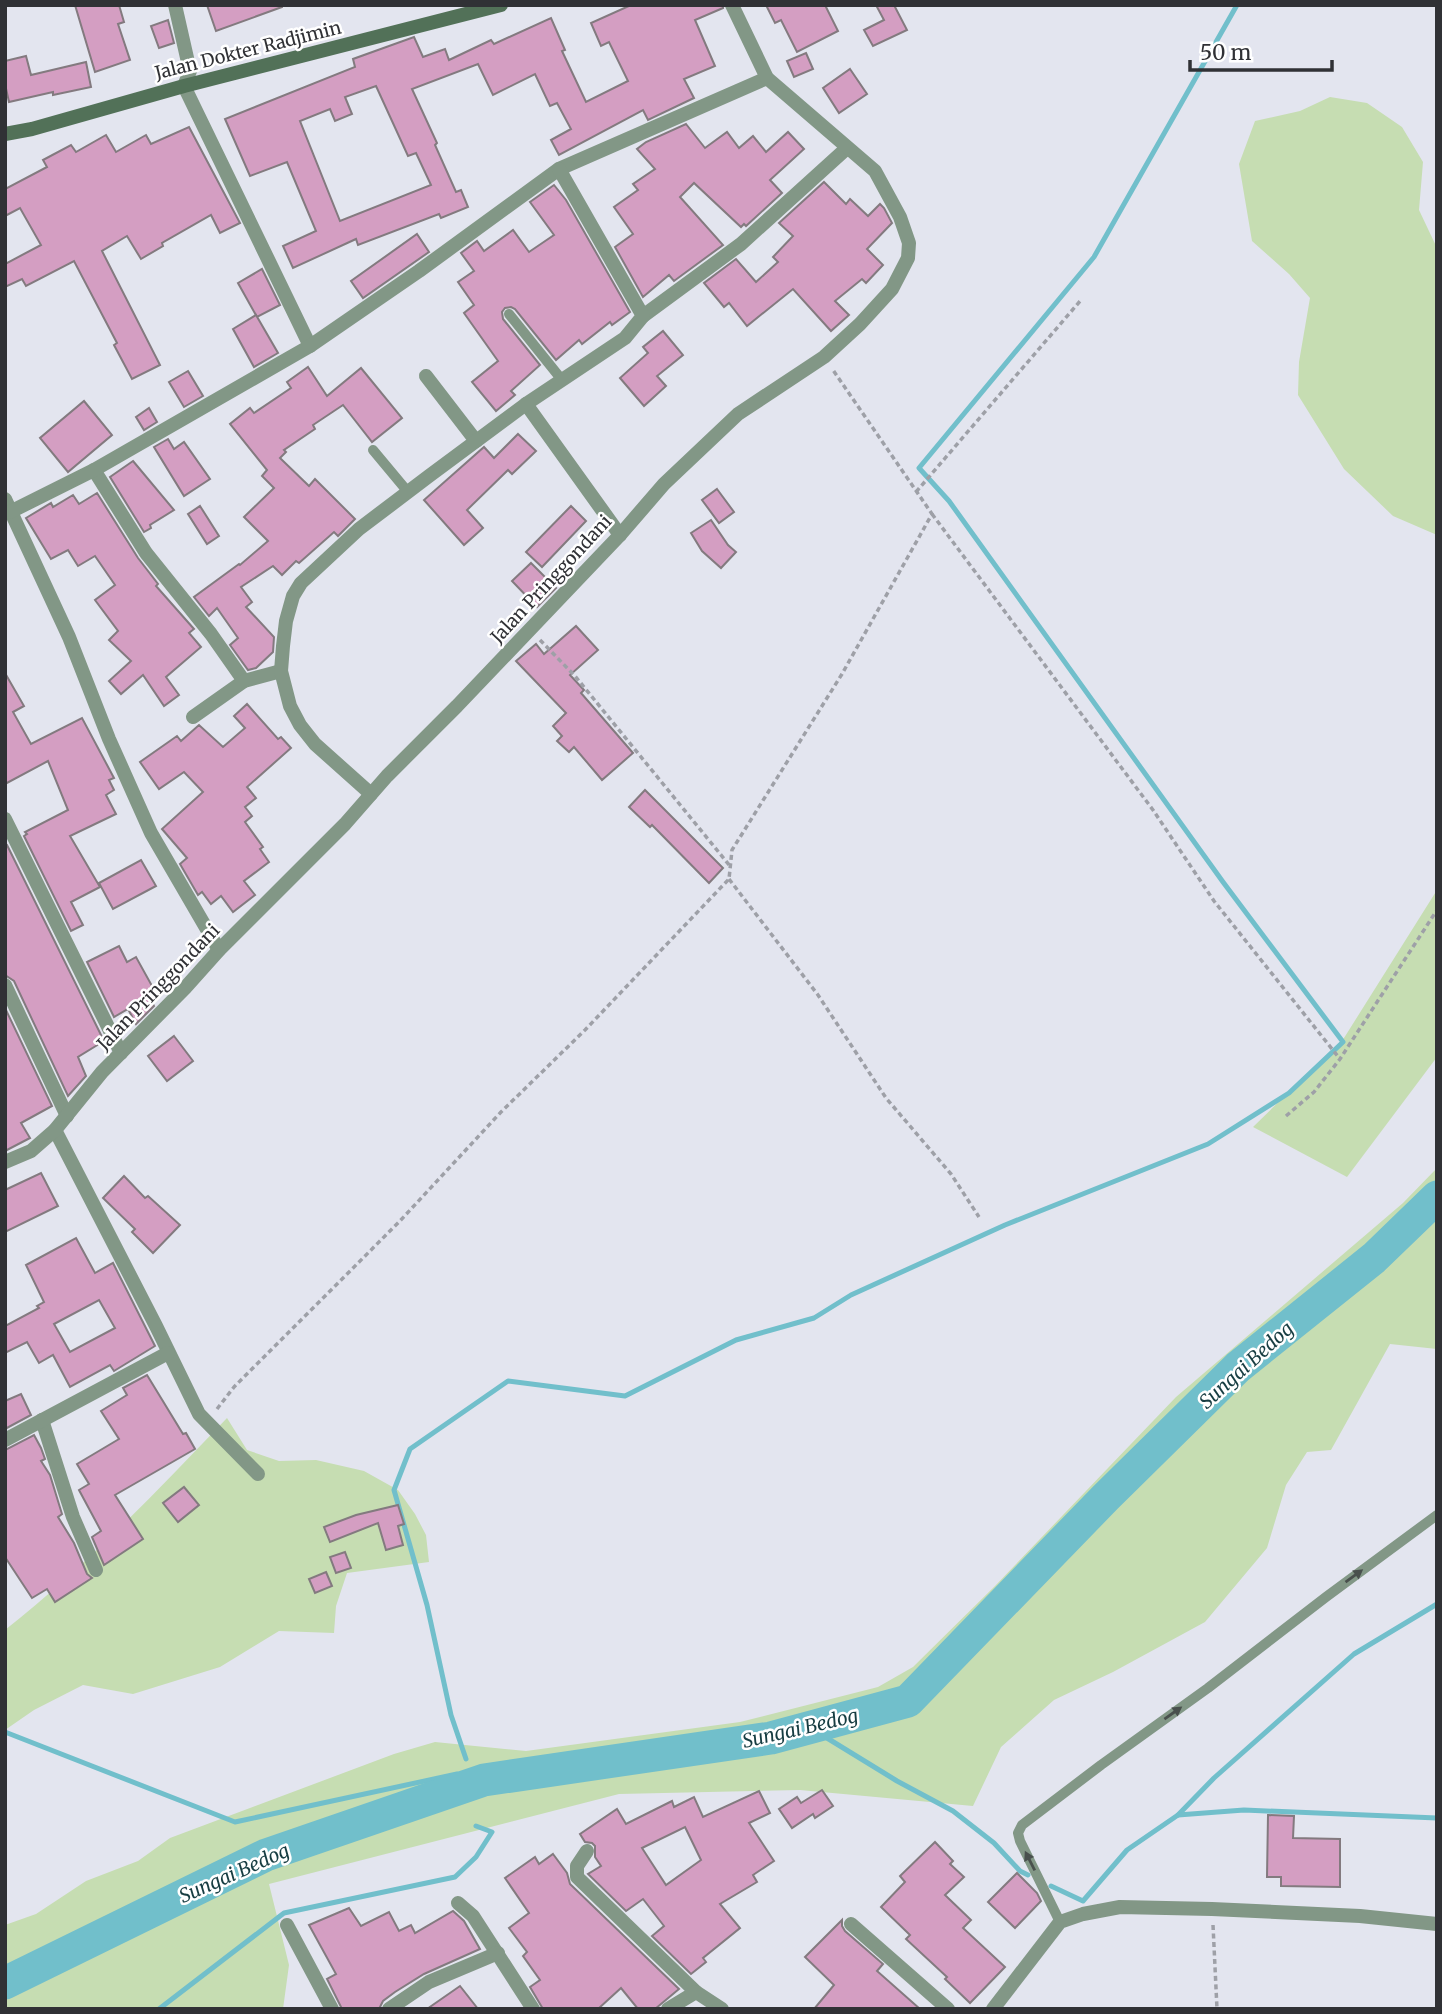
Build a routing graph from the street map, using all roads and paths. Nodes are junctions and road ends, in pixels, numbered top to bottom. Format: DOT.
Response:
graph roads {
  1 [pos="175,5"];
  2 [pos="501,5"];
  3 [pos="732,5"];
  4 [pos="767,78"];
  5 [pos="184,86"];
  6 [pos="5,134"];
  7 [pos="847,148"];
  8 [pos="559,169"];
  9 [pos="1081,300"];
  10 [pos="509,314"];
  11 [pos="643,316"];
  12 [pos="310,346"];
  13 [pos="824,357"];
  14 [pos="426,376"];
  15 [pos="562,380"];
  16 [pos="526,404"];
  17 [pos="476,442"];
  18 [pos="373,450"];
  19 [pos="94,470"];
  20 [pos="408,492"];
  21 [pos="916,492"];
  22 [pos="8,505"];
  23 [pos="932,514"];
  24 [pos="620,535"];
  25 [pos="529,628"];
  26 [pos="281,671"];
  27 [pos="244,681"];
  28 [pos="193,717"];
  29 [pos="371,794"];
  30 [pos="5,819"];
  31 [pos="730,866"];
  32 [pos="729,879"];
  33 [pos="1437,910"];
  34 [pos="219,950"];
  35 [pos="5,985"];
  36 [pos="121,1053"];
  37 [pos="1340,1059"];
  38 [pos="67,1116"];
  39 [pos="1286,1116"];
  40 [pos="55,1130"];
  41 [pos="5,1162"];
  42 [pos="979,1217"];
  43 [pos="168,1353"];
  44 [pos="42,1420"];
  45 [pos="206,1423"];
  46 [pos="5,1440"];
  47 [pos="258,1474"];
  48 [pos="1437,1515"];
  49 [pos="96,1570"];
  50 [pos="587,1851"];
  51 [pos="458,1903"];
  52 [pos="1212,1909"];
  53 [pos="1060,1922"];
  54 [pos="851,1924"];
  55 [pos="1437,1924"];
  56 [pos="287,1925"];
  57 [pos="498,1953"];
  58 [pos="696,1992"];
  59 [pos="332,2009"];
  60 [pos="389,2009"];
  61 [pos="533,2009"];
  62 [pos="668,2009"];
  63 [pos="722,2009"];
  64 [pos="948,2009"];
  65 [pos="993,2009"];
  66 [pos="1217,2009"];
  1 -- 5 [label="street"];
  2 -- 5 [label="main road, Jalan Dokter Radjimin"];
  3 -- 4 [label="street, Jalan Pringgondani"];
  4 -- 7 [label="street, Jalan Pringgondani"];
  4 -- 8 [label="street"];
  5 -- 6 [label="main road, Jalan Dokter Radjimin"];
  5 -- 12 [label="street"];
  7 -- 11 [label="street"];
  7 -- 13 [label="street, Jalan Pringgondani"];
  8 -- 11 [label="street"];
  8 -- 12 [label="street"];
  9 -- 21 [label="path"];
  10 -- 15 [label="lane"];
  11 -- 15 [label="street"];
  12 -- 19 [label="street"];
  13 -- 21 [label="path"];
  13 -- 24 [label="street, Jalan Pringgondani"];
  14 -- 17 [label="street"];
  15 -- 16 [label="street"];
  16 -- 17 [label="street"];
  16 -- 24 [label="street"];
  17 -- 20 [label="street"];
  18 -- 20 [label="lane"];
  19 -- 22 [label="street"];
  19 -- 27 [label="street"];
  20 -- 26 [label="street"];
  21 -- 23 [label="path"];
  22 -- 34 [label="street"];
  23 -- 31 [label="path"];
  23 -- 37 [label="path"];
  24 -- 25 [label="street, Jalan Pringgondani"];
  25 -- 29 [label="street, Jalan Pringgondani"];
  25 -- 31 [label="path"];
  26 -- 27 [label="street"];
  26 -- 29 [label="street"];
  27 -- 28 [label="street"];
  29 -- 34 [label="street, Jalan Pringgondani"];
  30 -- 36 [label="street"];
  31 -- 32 [label="path"];
  32 -- 42 [label="path"];
  32 -- 45 [label="path"];
  33 -- 37 [label="path"];
  34 -- 36 [label="street, Jalan Pringgondani"];
  35 -- 38 [label="street"];
  36 -- 38 [label="street, Jalan Pringgondani"];
  37 -- 39 [label="path"];
  38 -- 40 [label="street, Jalan Pringgondani"];
  40 -- 41 [label="street, Jalan Pringgondani"];
  40 -- 43 [label="street"];
  43 -- 44 [label="street"];
  43 -- 45 [label="street"];
  44 -- 46 [label="street"];
  44 -- 49 [label="street"];
  45 -- 47 [label="street"];
  53 -- 48 [label="lane, one-way"];
  50 -- 58 [label="street"];
  51 -- 57 [label="street"];
  52 -- 53 [label="street"];
  52 -- 55 [label="street"];
  52 -- 66 [label="path"];
  53 -- 65 [label="street"];
  54 -- 64 [label="street"];
  56 -- 59 [label="street"];
  57 -- 60 [label="street"];
  57 -- 61 [label="street"];
  58 -- 62 [label="street"];
  58 -- 63 [label="street"];
}
